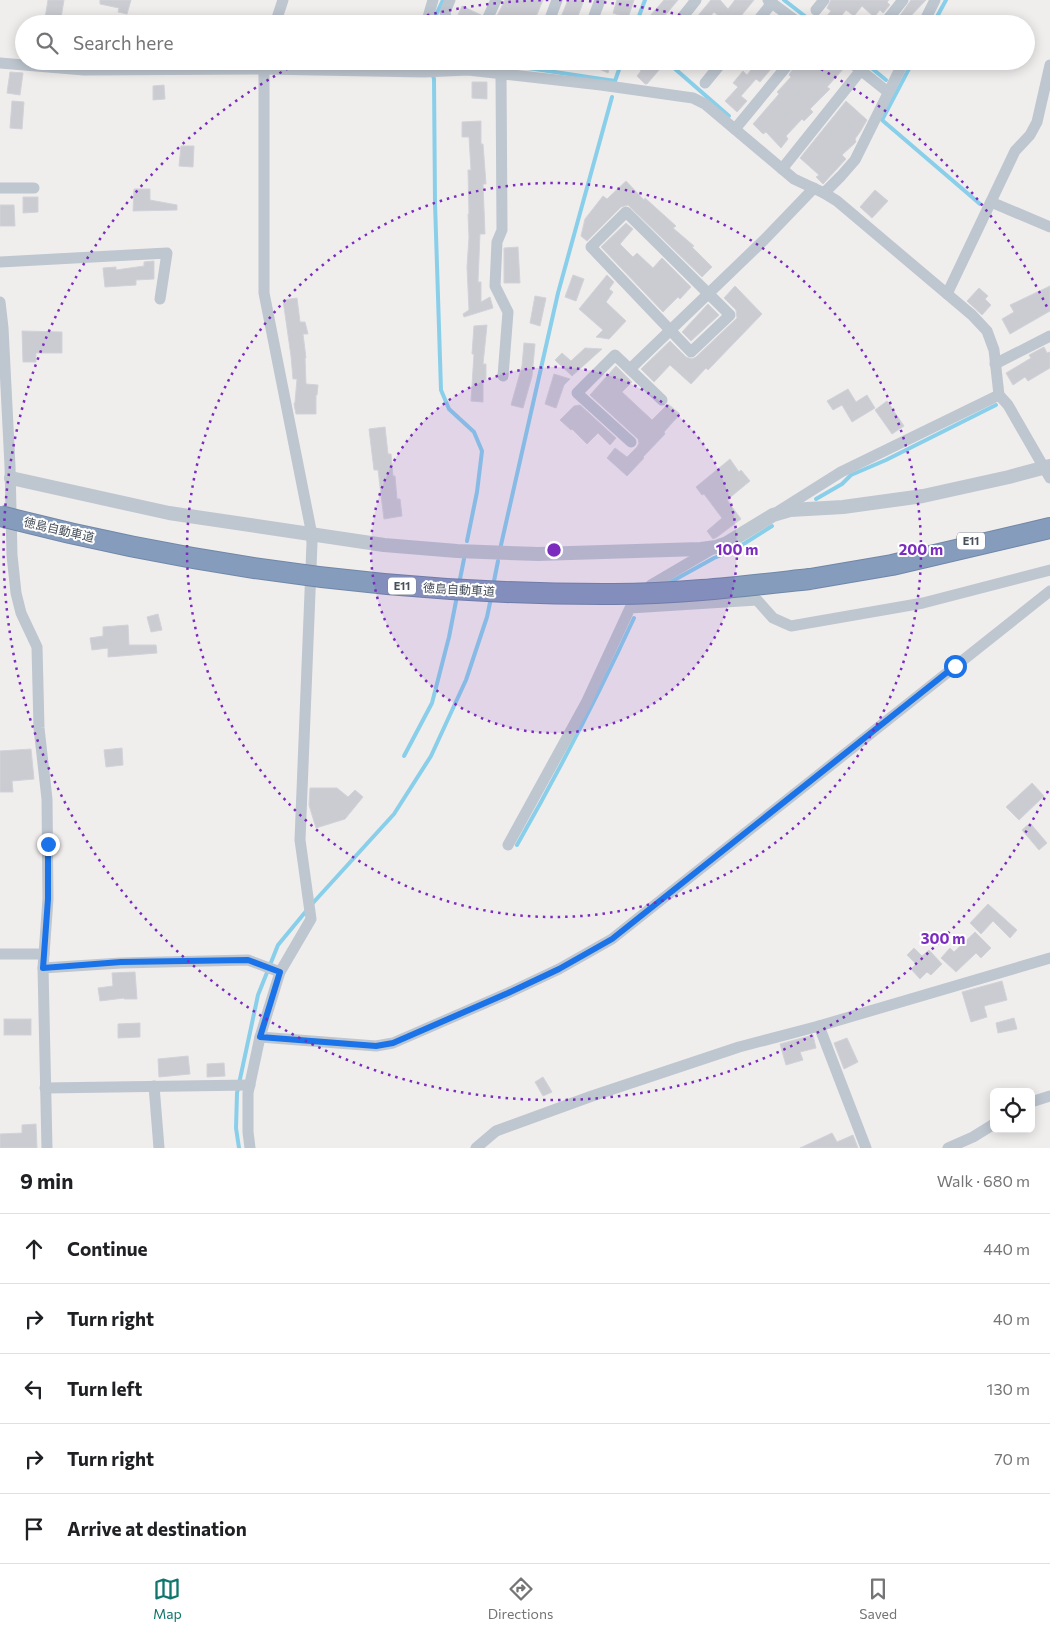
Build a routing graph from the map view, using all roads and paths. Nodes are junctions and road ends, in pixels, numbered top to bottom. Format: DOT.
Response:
graph roads {
  1 [pos="283,0"];
  2 [pos="450,0"];
  3 [pos="496,0"];
  4 [pos="557,0"];
  5 [pos="600,0"];
  6 [pos="696,0"];
  7 [pos="824,0"];
  8 [pos="902,0"];
  9 [pos="935,0"];
  10 [pos="770,2"];
  11 [pos="439,10"];
  12 [pos="816,10"];
  13 [pos="278,15"];
  14 [pos="490,15"];
  15 [pos="551,15"];
  16 [pos="594,15"];
  17 [pos="684,15"];
  18 [pos="761,15"];
  19 [pos="788,15"];
  20 [pos="891,15"];
  21 [pos="928,15"];
  22 [pos="0,63"];
  23 [pos="15,64"];
  24 [pos="1050,65"];
  25 [pos="264,70"];
  26 [pos="487,70"];
  27 [pos="716,70"];
  28 [pos="784,70"];
  29 [pos="861,70"];
  30 [pos="899,70"];
  31 [pos="501,73"];
  32 [pos="705,83"];
  33 [pos="888,92"];
  34 [pos="735,129"];
  35 [pos="782,169"];
  36 [pos="0,188"];
  37 [pos="34,188"];
  38 [pos="819,190"];
  39 [pos="991,202"];
  40 [pos="1050,227"];
  41 [pos="0,262"];
  42 [pos="708,294"];
  43 [pos="947,294"];
  44 [pos="160,299"];
  45 [pos="0,302"];
  46 [pos="670,330"];
  47 [pos="1050,336"];
  48 [pos="995,364"];
  49 [pos="630,369"];
  50 [pos="503,376"];
  51 [pos="999,395"];
  52 [pos="662,400"];
  53 [pos="631,442"];
  54 [pos="1048,471"];
  55 [pos="11,478"];
  56 [pos="773,515"];
  57 [pos="0,516"];
  58 [pos="1050,518"];
  59 [pos="1050,528"];
  60 [pos="311,535"];
  61 [pos="716,547"];
  62 [pos="892,564"];
  63 [pos="1050,570"];
  64 [pos="1050,591"];
  65 [pos="630,608"];
  66 [pos="508,845"];
  67 [pos="0,954"];
  68 [pos="44,954"];
  69 [pos="1050,958"];
  70 [pos="43,968"];
  71 [pos="277,971"];
  72 [pos="819,1026"];
  73 [pos="260,1037"];
  74 [pos="250,1085"];
  75 [pos="154,1086"];
  76 [pos="45,1088"];
  77 [pos="1050,1096"];
  78 [pos="1035,1101"];
  79 [pos="990,1126"];
  80 [pos="47,1148"];
  81 [pos="159,1148"];
  82 [pos="250,1148"];
  83 [pos="476,1148"];
  84 [pos="866,1148"];
  85 [pos="948,1148"];
  1 -- 13 [label="street"];
  2 -- 11 [label="street"];
  3 -- 14 [label="street"];
  4 -- 15 [label="street"];
  5 -- 16 [label="street"];
  6 -- 17 [label="street"];
  7 -- 12 [label="street"];
  8 -- 20 [label="street"];
  9 -- 21 [label="street"];
  10 -- 18 [label="street"];
  10 -- 19 [label="street"];
  22 -- 23 [label="street"];
  24 -- 39 [label="street"];
  25 -- 60 [label="street"];
  26 -- 31 [label="street"];
  27 -- 32 [label="street"];
  28 -- 34 [label="street"];
  29 -- 33 [label="street"];
  29 -- 35 [label="street"];
  30 -- 33 [label="street"];
  31 -- 34 [label="street"];
  31 -- 50 [label="street"];
  33 -- 38 [label="street"];
  34 -- 35 [label="street"];
  35 -- 38 [label="street"];
  36 -- 37 [label="street"];
  38 -- 42 [label="street"];
  38 -- 43 [label="street"];
  39 -- 40 [label="street"];
  39 -- 43 [label="street"];
  41 -- 44 [label="street"];
  42 -- 46 [label="street"];
  42 -- 46 [label="street"];
  42 -- 46 [label="street"];
  43 -- 48 [label="street"];
  45 -- 55 [label="street"];
  46 -- 49 [label="street"];
  47 -- 48 [label="street"];
  48 -- 51 [label="street"];
  49 -- 52 [label="street"];
  49 -- 53 [label="street"];
  51 -- 54 [label="street"];
  51 -- 56 [label="street"];
  54 -- 56 [label="street"];
  55 -- 60 [label="street"];
  55 -- 68 [label="street"];
  56 -- 61 [label="street"];
  57 -- 62 [label="highway, 徳島自動車道 / E11, bridge"];
  58 -- 62 [label="highway, 徳島自動車道 / E11"];
  59 -- 62 [label="highway, 徳島自動車道 / E11"];
  60 -- 61 [label="street"];
  60 -- 71 [label="street"];
  61 -- 65 [label="street"];
  63 -- 65 [label="street"];
  64 -- 73 [label="street"];
  65 -- 66 [label="street"];
  67 -- 68 [label="street"];
  68 -- 70 [label="street"];
  69 -- 72 [label="street"];
  70 -- 71 [label="street"];
  70 -- 76 [label="street"];
  71 -- 73 [label="street"];
  72 -- 83 [label="street"];
  72 -- 84 [label="street"];
  73 -- 74 [label="street"];
  74 -- 75 [label="street"];
  74 -- 82 [label="street"];
  75 -- 76 [label="street"];
  75 -- 81 [label="street"];
  76 -- 80 [label="street"];
  77 -- 78 [label="street"];
  79 -- 85 [label="street"];
}
